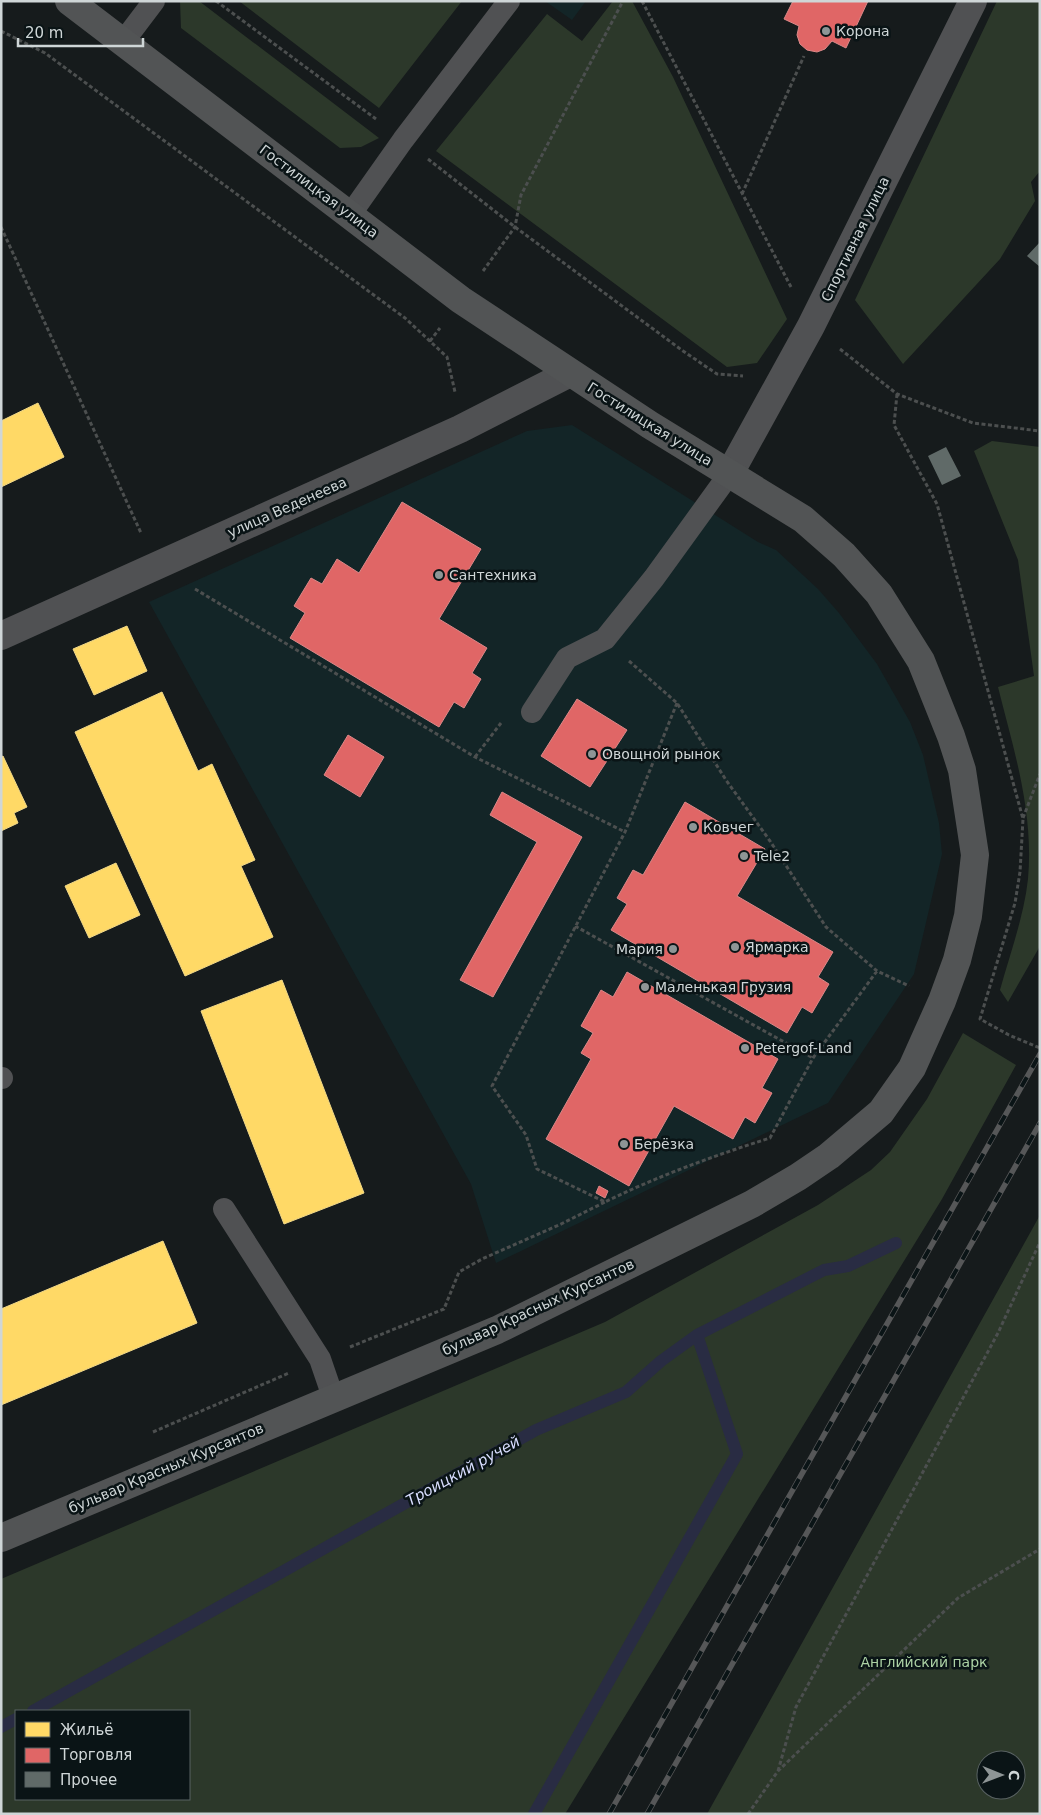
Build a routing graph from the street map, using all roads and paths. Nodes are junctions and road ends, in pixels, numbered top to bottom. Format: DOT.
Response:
graph roads {
  1 [pos="69,1"];
  2 [pos="154,1"];
  3 [pos="216,1"];
  4 [pos="509,1"];
  5 [pos="623,1"];
  6 [pos="973,1"];
  7 [pos="1,31"];
  8 [pos="124,42"];
  9 [pos="804,56"];
  10 [pos="403,140"];
  11 [pos="742,194"];
  12 [pos="350,215"];
  13 [pos="1,227"];
  14 [pos="515,227"];
  15 [pos="570,373"];
  16 [pos="749,376"];
  17 [pos="460,429"];
  18 [pos="730,473"];
  19 [pos="156,566"];
  20 [pos="1,636"];
  21 [pos="605,639"];
  22 [pos="678,703"];
  23 [pos="532,712"];
  24 [pos="1040,774"];
  25 [pos="1023,819"];
  26 [pos="625,832"];
  27 [pos="575,926"];
  28 [pos="877,971"];
  29 [pos="912,987"];
  30 [pos="942,1001"];
  31 [pos="980,1019"];
  32 [pos="1040,1048"];
  33 [pos="813,1058"];
  34 [pos="224,1209"];
  35 [pos="1040,1242"];
  36 [pos="333,1397"];
  37 [pos="1,1538"];
  38 [pos="1040,1549"];
  39 [pos="778,1771"];
  40 [pos="748,1814"];
  1 -- 8 [label="main road, Гостилицкая улица"];
  2 -- 8 [label="lane"];
  3 -- 10 [label="path"];
  4 -- 10 [label="lane"];
  5 -- 14 [label="path"];
  6 -- 18 [label="street, Спортивная улица"];
  7 -- 17 [label="path"];
  8 -- 12 [label="main road, Гостилицкая улица"];
  9 -- 11 [label="path"];
  10 -- 12 [label="lane"];
  10 -- 14 [label="path"];
  12 -- 15 [label="main road, Гостилицкая улица"];
  13 -- 19 [label="path"];
  14 -- 16 [label="path"];
  15 -- 17 [label="street, улица Веденеева"];
  15 -- 18 [label="main road, Гостилицкая улица"];
  17 -- 19 [label="street, улица Веденеева"];
  18 -- 21 [label="lane"];
  18 -- 30 [label="main road, Гостилицкая улица"];
  19 -- 20 [label="street, улица Веденеева"];
  19 -- 26 [label="path"];
  21 -- 22 [label="path"];
  21 -- 23 [label="lane"];
  22 -- 26 [label="path"];
  22 -- 28 [label="path"];
  24 -- 25 [label="path"];
  26 -- 27 [label="path"];
  27 -- 33 [label="path"];
  27 -- 33 [label="path"];
  28 -- 29 [label="path"];
  28 -- 33 [label="path"];
  30 -- 36 [label="main road, бульвар Красных Курсантов"];
  31 -- 32 [label="path"];
  34 -- 36 [label="lane"];
  35 -- 39 [label="path"];
  36 -- 37 [label="main road, бульвар Красных Курсантов"];
  38 -- 39 [label="path"];
  39 -- 40 [label="path"];
}
